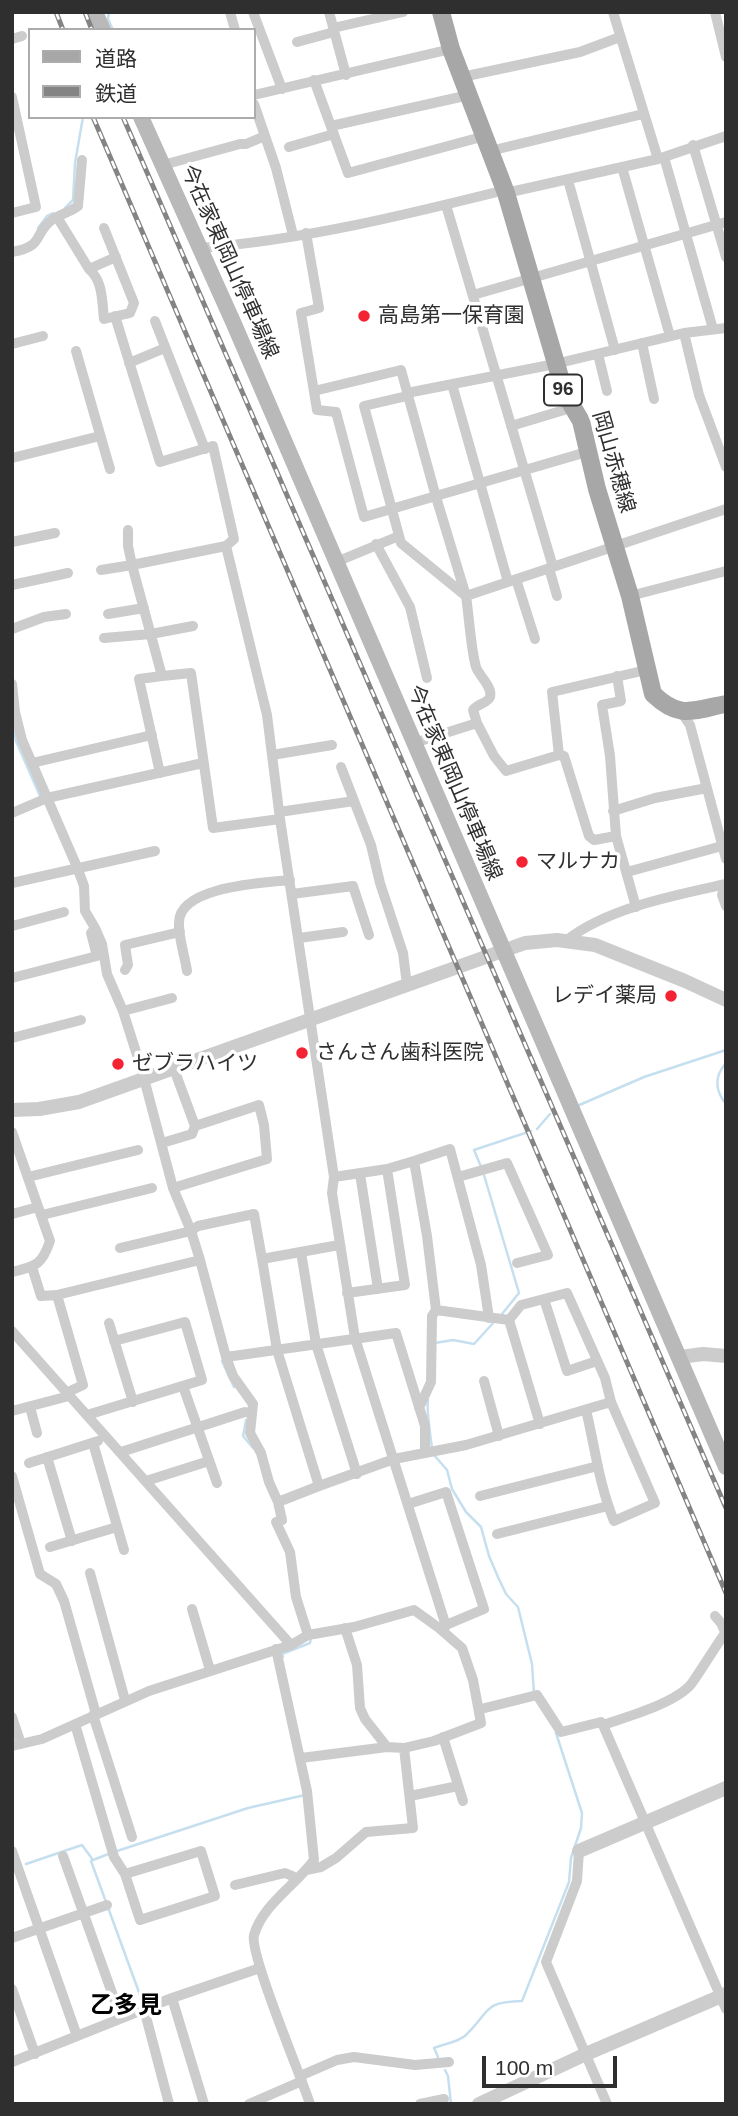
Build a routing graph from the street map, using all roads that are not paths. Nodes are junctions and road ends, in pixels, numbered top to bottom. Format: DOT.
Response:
graph roads {
  1 [pos="95,12"];
  2 [pos="253,12"];
  3 [pos="329,12"];
  4 [pos="403,12"];
  5 [pos="441,12"];
  6 [pos="613,12"];
  7 [pos="715,12"];
  8 [pos="102,28"];
  9 [pos="334,30"];
  10 [pos="620,37"];
  11 [pos="297,42"];
  12 [pos="451,49"];
  13 [pos="726,57"];
  14 [pos="346,75"];
  15 [pos="463,77"];
  16 [pos="314,80"];
  17 [pos="282,89"];
  18 [pos="468,94"];
  19 [pos="256,95"];
  20 [pos="12,97"];
  21 [pos="256,110"];
  22 [pos="643,114"];
  23 [pos="142,119"];
  24 [pos="332,130"];
  25 [pos="265,136"];
  26 [pos="726,136"];
  27 [pos="488,144"];
  28 [pos="693,145"];
  29 [pos="289,146"];
  30 [pos="661,158"];
  31 [pos="82,160"];
  32 [pos="163,165"];
  33 [pos="622,167"];
  34 [pos="568,180"];
  35 [pos="505,192"];
  36 [pos="446,205"];
  37 [pos="12,213"];
  38 [pos="57,217"];
  39 [pos="721,224"];
  40 [pos="104,228"];
  41 [pos="306,233"];
  42 [pos="685,234"];
  43 [pos="293,236"];
  44 [pos="644,246"];
  45 [pos="200,248"];
  46 [pos="12,252"];
  47 [pos="116,257"];
  48 [pos="726,257"];
  49 [pos="589,262"];
  50 [pos="89,269"];
  51 [pos="530,278"];
  52 [pos="472,295"];
  53 [pos="115,316"];
  54 [pos="155,321"];
  55 [pos="726,328"];
  56 [pos="713,329"];
  57 [pos="684,333"];
  58 [pos="43,336"];
  59 [pos="670,336"];
  60 [pos="642,343"];
  61 [pos="12,344"];
  62 [pos="165,348"];
  63 [pos="615,350"];
  64 [pos="76,351"];
  65 [pos="598,354"];
  66 [pos="129,363"];
  67 [pos="555,364"];
  68 [pos="496,376"];
  69 [pos="452,384"];
  70 [pos="314,391"];
  71 [pos="607,391"];
  72 [pos="407,394"];
  73 [pos="654,399"];
  74 [pos="574,407"];
  75 [pos="511,426"];
  76 [pos="100,436"];
  77 [pos="205,449"];
  78 [pos="590,452"];
  79 [pos="12,458"];
  80 [pos="726,467"];
  81 [pos="110,469"];
  82 [pos="524,471"];
  83 [pos="480,484"];
  84 [pos="436,497"];
  85 [pos="726,509"];
  86 [pos="392,510"];
  87 [pos="128,530"];
  88 [pos="55,533"];
  89 [pos="399,536"];
  90 [pos="12,542"];
  91 [pos="376,544"];
  92 [pos="226,546"];
  93 [pos="613,547"];
  94 [pos="336,562"];
  95 [pos="132,565"];
  96 [pos="551,567"];
  97 [pos="101,570"];
  98 [pos="726,571"];
  99 [pos="68,573"];
  100 [pos="512,580"];
  101 [pos="12,585"];
  102 [pos="466,596"];
  103 [pos="557,596"];
  104 [pos="630,596"];
  105 [pos="144,608"];
  106 [pos="65,614"];
  107 [pos="108,614"];
  108 [pos="193,626"];
  109 [pos="12,629"];
  110 [pos="151,634"];
  111 [pos="104,638"];
  112 [pos="535,639"];
  113 [pos="646,670"];
  114 [pos="617,676"];
  115 [pos="162,677"];
  116 [pos="427,678"];
  117 [pos="12,684"];
  118 [pos="726,704"];
  119 [pos="681,712"];
  120 [pos="15,723"];
  121 [pos="477,723"];
  122 [pos="152,735"];
  123 [pos="414,743"];
  124 [pos="332,745"];
  125 [pos="272,755"];
  126 [pos="559,755"];
  127 [pos="32,763"];
  128 [pos="203,763"];
  129 [pos="341,767"];
  130 [pos="160,773"];
  131 [pos="707,788"];
  132 [pos="44,799"];
  133 [pos="354,801"];
  134 [pos="613,811"];
  135 [pos="12,813"];
  136 [pos="280,816"];
  137 [pos="616,836"];
  138 [pos="722,846"];
  139 [pos="155,851"];
  140 [pos="726,859"];
  141 [pos="75,867"];
  142 [pos="627,872"];
  143 [pos="290,880"];
  144 [pos="12,883"];
  145 [pos="726,884"];
  146 [pos="292,894"];
  147 [pos="726,906"];
  148 [pos="636,907"];
  149 [pos="64,912"];
  150 [pos="12,926"];
  151 [pos="93,930"];
  152 [pos="180,932"];
  153 [pos="343,932"];
  154 [pos="369,935"];
  155 [pos="299,938"];
  156 [pos="567,940"];
  157 [pos="504,951"];
  158 [pos="125,970"];
  159 [pos="187,971"];
  160 [pos="12,978"];
  161 [pos="407,985"];
  162 [pos="172,998"];
  163 [pos="726,1000"];
  164 [pos="123,1011"];
  165 [pos="81,1020"];
  166 [pos="312,1020"];
  167 [pos="12,1038"];
  168 [pos="174,1069"];
  169 [pos="144,1080"];
  170 [pos="12,1110"];
  171 [pos="195,1126"];
  172 [pos="12,1132"];
  173 [pos="162,1143"];
  174 [pos="138,1150"];
  175 [pos="414,1161"];
  176 [pos="387,1169"];
  177 [pos="360,1174"];
  178 [pos="28,1177"];
  179 [pos="334,1177"];
  180 [pos="458,1177"];
  181 [pos="152,1188"];
  182 [pos="173,1188"];
  183 [pos="40,1211"];
  184 [pos="12,1214"];
  185 [pos="188,1232"];
  186 [pos="339,1245"];
  187 [pos="120,1248"];
  188 [pos="301,1252"];
  189 [pos="262,1259"];
  190 [pos="197,1261"];
  191 [pos="517,1263"];
  192 [pos="32,1267"];
  193 [pos="12,1272"];
  194 [pos="378,1289"];
  195 [pos="347,1293"];
  196 [pos="57,1295"];
  197 [pos="544,1299"];
  198 [pos="436,1310"];
  199 [pos="498,1319"];
  200 [pos="108,1323"];
  201 [pos="12,1331"];
  202 [pos="355,1338"];
  203 [pos="114,1341"];
  204 [pos="316,1344"];
  205 [pos="277,1350"];
  206 [pos="726,1356"];
  207 [pos="226,1357"];
  208 [pos="680,1357"];
  209 [pos="597,1361"];
  210 [pos="484,1381"];
  211 [pos="183,1386"];
  212 [pos="68,1394"];
  213 [pos="133,1402"];
  214 [pos="611,1402"];
  215 [pos="30,1407"];
  216 [pos="419,1408"];
  217 [pos="586,1410"];
  218 [pos="12,1411"];
  219 [pos="245,1412"];
  220 [pos="87,1415"];
  221 [pos="540,1424"];
  222 [pos="197,1426"];
  223 [pos="37,1433"];
  224 [pos="499,1436"];
  225 [pos="108,1439"];
  226 [pos="93,1443"];
  227 [pos="121,1452"];
  228 [pos="430,1452"];
  229 [pos="47,1457"];
  230 [pos="394,1459"];
  231 [pos="209,1461"];
  232 [pos="29,1463"];
  233 [pos="598,1466"];
  234 [pos="726,1466"];
  235 [pos="357,1474"];
  236 [pos="12,1476"];
  237 [pos="146,1481"];
  238 [pos="217,1483"];
  239 [pos="319,1486"];
  240 [pos="480,1496"];
  241 [pos="279,1504"];
  242 [pos="408,1504"];
  243 [pos="608,1506"];
  244 [pos="117,1527"];
  245 [pos="496,1534"];
  246 [pos="72,1541"];
  247 [pos="50,1547"];
  248 [pos="124,1550"];
  249 [pos="90,1573"];
  250 [pos="192,1609"];
  251 [pos="715,1616"];
  252 [pos="442,1627"];
  253 [pos="345,1628"];
  254 [pos="725,1633"];
  255 [pos="310,1635"];
  256 [pos="290,1645"];
  257 [pos="276,1649"];
  258 [pos="210,1670"];
  259 [pos="125,1700"];
  260 [pos="481,1709"];
  261 [pos="94,1715"];
  262 [pos="12,1717"];
  263 [pos="75,1724"];
  264 [pos="603,1725"];
  265 [pos="443,1737"];
  266 [pos="17,1745"];
  267 [pos="387,1748"];
  268 [pos="404,1748"];
  269 [pos="304,1758"];
  270 [pos="458,1786"];
  271 [pos="726,1788"];
  272 [pos="410,1796"];
  273 [pos="463,1801"];
  274 [pos="645,1823"];
  275 [pos="132,1837"];
  276 [pos="579,1851"];
  277 [pos="12,1852"];
  278 [pos="63,1856"];
  279 [pos="124,1874"];
  280 [pos="301,1875"];
  281 [pos="235,1885"];
  282 [pos="107,1905"];
  283 [pos="83,1913"];
  284 [pos="39,1928"];
  285 [pos="12,1938"];
  286 [pos="260,1968"];
  287 [pos="12,1989"];
  288 [pos="172,1998"];
  289 [pos="724,2000"];
  290 [pos="144,2009"];
  291 [pos="121,2018"];
  292 [pos="77,2036"];
  293 [pos="35,2054"];
  294 [pos="586,2054"];
  295 [pos="12,2062"];
  296 [pos="449,2063"];
  297 [pos="301,2078"];
  298 [pos="444,2099"];
  299 [pos="169,2104"];
  300 [pos="204,2104"];
  301 [pos="249,2104"];
  302 [pos="310,2104"];
  303 [pos="420,2104"];
  304 [pos="479,2104"];
  305 [pos="607,2104"];
  1 -- 8 [label="main road"];
  2 -- 17 [label="street"];
  3 -- 9 [label="street"];
  4 -- 9 [label="street"];
  5 -- 12 [label="main road, 岡山赤穂線 / 96"];
  6 -- 10 [label="street"];
  7 -- 13 [label="street"];
  9 -- 11 [label="street"];
  9 -- 14 [label="street"];
  10 -- 15 [label="street"];
  10 -- 22 [label="street"];
  12 -- 14 [label="street"];
  12 -- 15 [label="main road, 岡山赤穂線 / 96"];
  14 -- 16 [label="street"];
  15 -- 18 [label="main road, 岡山赤穂線 / 96"];
  16 -- 17 [label="street"];
  16 -- 24 [label="street"];
  17 -- 19 [label="street"];
  18 -- 24 [label="street"];
  18 -- 27 [label="main road, 岡山赤穂線 / 96"];
  20 -- 37 [label="street"];
  21 -- 25 [label="street"];
  22 -- 27 [label="street"];
  22 -- 30 [label="street"];
  23 -- 32 [label="main road, 今在家東岡山停車場線"];
  24 -- 27 [label="street"];
  24 -- 29 [label="street"];
  25 -- 32 [label="street"];
  25 -- 43 [label="street"];
  26 -- 28 [label="street"];
  27 -- 35 [label="main road, 岡山赤穂線 / 96"];
  28 -- 30 [label="street"];
  28 -- 39 [label="street"];
  30 -- 33 [label="street"];
  30 -- 42 [label="street"];
  31 -- 38 [label="street"];
  32 -- 45 [label="main road, 今在家東岡山停車場線"];
  33 -- 34 [label="street"];
  33 -- 44 [label="street"];
  34 -- 35 [label="street"];
  34 -- 49 [label="street"];
  35 -- 36 [label="street"];
  35 -- 51 [label="main road, 岡山赤穂線 / 96"];
  36 -- 41 [label="street"];
  36 -- 52 [label="street"];
  38 -- 46 [label="street"];
  38 -- 50 [label="street"];
  39 -- 42 [label="street"];
  39 -- 48 [label="street"];
  40 -- 47 [label="street"];
  41 -- 43 [label="street"];
  41 -- 70 [label="street"];
  42 -- 44 [label="street"];
  42 -- 56 [label="street"];
  43 -- 45 [label="street"];
  44 -- 49 [label="street"];
  44 -- 59 [label="street"];
  45 -- 94 [label="main road, 今在家東岡山停車場線"];
  47 -- 50 [label="street"];
  47 -- 53 [label="street"];
  49 -- 51 [label="street"];
  49 -- 63 [label="street"];
  50 -- 53 [label="street"];
  51 -- 52 [label="street"];
  51 -- 67 [label="main road, 岡山赤穂線 / 96"];
  52 -- 68 [label="street"];
  53 -- 66 [label="street"];
  54 -- 62 [label="street"];
  55 -- 56 [label="street"];
  56 -- 57 [label="street"];
  57 -- 59 [label="street"];
  57 -- 80 [label="street"];
  58 -- 61 [label="street"];
  59 -- 60 [label="street"];
  60 -- 63 [label="street"];
  60 -- 73 [label="street"];
  62 -- 66 [label="street"];
  62 -- 77 [label="street"];
  63 -- 65 [label="street"];
  64 -- 76 [label="street"];
  65 -- 67 [label="street"];
  65 -- 71 [label="street"];
  66 -- 77 [label="street"];
  67 -- 68 [label="street"];
  67 -- 74 [label="main road, 岡山赤穂線 / 96"];
  68 -- 69 [label="street"];
  68 -- 75 [label="street"];
  69 -- 72 [label="street"];
  69 -- 83 [label="street"];
  70 -- 72 [label="street"];
  70 -- 86 [label="street"];
  72 -- 84 [label="street"];
  72 -- 86 [label="street"];
  74 -- 75 [label="street"];
  74 -- 78 [label="main road, 岡山赤穂線 / 96"];
  75 -- 82 [label="street"];
  76 -- 79 [label="street"];
  76 -- 81 [label="street"];
  77 -- 92 [label="street"];
  78 -- 82 [label="street"];
  78 -- 93 [label="main road, 岡山赤穂線 / 96"];
  82 -- 83 [label="street"];
  82 -- 96 [label="street"];
  83 -- 84 [label="street"];
  83 -- 100 [label="street"];
  84 -- 86 [label="street"];
  84 -- 102 [label="street"];
  85 -- 93 [label="street"];
  86 -- 89 [label="street"];
  87 -- 95 [label="street"];
  88 -- 90 [label="street"];
  89 -- 91 [label="street"];
  89 -- 102 [label="street"];
  91 -- 94 [label="street"];
  91 -- 116 [label="street"];
  92 -- 95 [label="street"];
  92 -- 125 [label="street"];
  93 -- 96 [label="street"];
  93 -- 104 [label="main road, 岡山赤穂線 / 96"];
  94 -- 123 [label="main road, 今在家東岡山停車場線"];
  95 -- 97 [label="street"];
  95 -- 105 [label="street"];
  96 -- 100 [label="street"];
  96 -- 103 [label="street"];
  98 -- 104 [label="street"];
  99 -- 101 [label="street"];
  100 -- 102 [label="street"];
  100 -- 112 [label="street"];
  102 -- 121 [label="street"];
  104 -- 113 [label="main road, 岡山赤穂線 / 96"];
  105 -- 107 [label="street"];
  105 -- 110 [label="street"];
  106 -- 109 [label="street"];
  108 -- 110 [label="street"];
  110 -- 111 [label="street"];
  110 -- 115 [label="street"];
  113 -- 114 [label="street"];
  113 -- 119 [label="main road, 岡山赤穂線 / 96"];
  114 -- 126 [label="street"];
  114 -- 134 [label="street"];
  115 -- 122 [label="street"];
  115 -- 128 [label="street"];
  117 -- 120 [label="street"];
  118 -- 119 [label="main road"];
  119 -- 131 [label="street"];
  120 -- 127 [label="street"];
  121 -- 123 [label="street"];
  121 -- 126 [label="street"];
  122 -- 127 [label="street"];
  122 -- 130 [label="street"];
  123 -- 157 [label="main road, 今在家東岡山停車場線"];
  124 -- 125 [label="street"];
  125 -- 136 [label="street"];
  126 -- 137 [label="street"];
  127 -- 132 [label="street"];
  128 -- 130 [label="street"];
  128 -- 136 [label="street"];
  129 -- 133 [label="street"];
  130 -- 132 [label="street"];
  131 -- 134 [label="street"];
  131 -- 138 [label="street"];
  132 -- 135 [label="street"];
  132 -- 141 [label="street"];
  133 -- 136 [label="street"];
  133 -- 161 [label="street"];
  134 -- 137 [label="street"];
  136 -- 143 [label="street"];
  137 -- 142 [label="street"];
  138 -- 140 [label="street"];
  138 -- 142 [label="street"];
  139 -- 141 [label="street"];
  141 -- 144 [label="street"];
  141 -- 151 [label="street"];
  142 -- 148 [label="street"];
  143 -- 146 [label="street"];
  143 -- 152 [label="street"];
  145 -- 147 [label="street"];
  145 -- 148 [label="street"];
  146 -- 154 [label="street"];
  146 -- 155 [label="street"];
  148 -- 156 [label="street"];
  149 -- 150 [label="street"];
  151 -- 160 [label="street"];
  151 -- 164 [label="street"];
  152 -- 158 [label="street"];
  152 -- 159 [label="street"];
  153 -- 155 [label="street"];
  155 -- 166 [label="street"];
  156 -- 157 [label="street"];
  156 -- 163 [label="street"];
  157 -- 161 [label="street"];
  157 -- 208 [label="main road, 今在家東岡山停車場線"];
  161 -- 166 [label="street"];
  162 -- 164 [label="street"];
  164 -- 169 [label="street"];
  165 -- 167 [label="street"];
  166 -- 168 [label="street"];
  166 -- 179 [label="street"];
  168 -- 169 [label="street"];
  168 -- 171 [label="street"];
  169 -- 170 [label="street"];
  169 -- 173 [label="street"];
  171 -- 173 [label="street"];
  171 -- 182 [label="street"];
  172 -- 178 [label="street"];
  173 -- 182 [label="street"];
  174 -- 178 [label="street"];
  175 -- 176 [label="street"];
  175 -- 180 [label="street"];
  175 -- 198 [label="street"];
  176 -- 177 [label="street"];
  176 -- 194 [label="street"];
  177 -- 179 [label="street"];
  177 -- 194 [label="street"];
  178 -- 183 [label="street"];
  179 -- 186 [label="street"];
  180 -- 191 [label="street"];
  180 -- 199 [label="street"];
  181 -- 183 [label="street"];
  182 -- 185 [label="street"];
  183 -- 184 [label="street"];
  183 -- 192 [label="street"];
  185 -- 187 [label="street"];
  185 -- 189 [label="street"];
  185 -- 190 [label="street"];
  186 -- 188 [label="street"];
  186 -- 195 [label="street"];
  188 -- 189 [label="street"];
  188 -- 204 [label="street"];
  189 -- 205 [label="street"];
  190 -- 196 [label="street"];
  190 -- 207 [label="street"];
  192 -- 193 [label="street"];
  192 -- 196 [label="street"];
  194 -- 195 [label="street"];
  195 -- 202 [label="street"];
  196 -- 212 [label="street"];
  197 -- 199 [label="street"];
  197 -- 209 [label="street"];
  197 -- 209 [label="street"];
  198 -- 199 [label="street"];
  198 -- 216 [label="street"];
  199 -- 221 [label="street"];
  200 -- 203 [label="street"];
  201 -- 212 [label="street"];
  202 -- 204 [label="street"];
  202 -- 216 [label="street"];
  202 -- 230 [label="street"];
  203 -- 211 [label="street"];
  203 -- 213 [label="street"];
  204 -- 205 [label="street"];
  204 -- 235 [label="street"];
  205 -- 207 [label="street"];
  205 -- 239 [label="street"];
  206 -- 208 [label="street"];
  207 -- 241 [label="street"];
  208 -- 234 [label="main road, 今在家東岡山停車場線"];
  209 -- 214 [label="street"];
  210 -- 224 [label="street"];
  211 -- 213 [label="street"];
  211 -- 222 [label="street"];
  212 -- 215 [label="street"];
  212 -- 220 [label="street"];
  213 -- 220 [label="street"];
  214 -- 217 [label="street"];
  214 -- 243 [label="street"];
  215 -- 218 [label="street"];
  215 -- 223 [label="street"];
  216 -- 228 [label="street"];
  217 -- 221 [label="street"];
  217 -- 233 [label="street"];
  219 -- 222 [label="street"];
  220 -- 225 [label="street"];
  221 -- 224 [label="street"];
  222 -- 227 [label="street"];
  222 -- 231 [label="street"];
  224 -- 228 [label="street"];
  225 -- 226 [label="street"];
  225 -- 227 [label="street"];
  226 -- 229 [label="street"];
  226 -- 244 [label="street"];
  227 -- 237 [label="street"];
  228 -- 230 [label="street"];
  229 -- 232 [label="street"];
  229 -- 246 [label="street"];
  230 -- 235 [label="street"];
  230 -- 242 [label="street"];
  231 -- 237 [label="street"];
  231 -- 238 [label="street"];
  233 -- 240 [label="street"];
  233 -- 243 [label="street"];
  235 -- 239 [label="street"];
  236 -- 261 [label="street"];
  237 -- 256 [label="street"];
  239 -- 241 [label="street"];
  241 -- 255 [label="street"];
  242 -- 252 [label="street"];
  242 -- 252 [label="street"];
  243 -- 245 [label="street"];
  244 -- 246 [label="street"];
  244 -- 248 [label="street"];
  246 -- 247 [label="street"];
  249 -- 259 [label="street"];
  250 -- 258 [label="street"];
  251 -- 254 [label="street"];
  252 -- 253 [label="street"];
  252 -- 260 [label="street"];
  253 -- 255 [label="street"];
  253 -- 267 [label="street"];
  254 -- 264 [label="street"];
  255 -- 256 [label="street"];
  256 -- 257 [label="street"];
  257 -- 258 [label="street"];
  257 -- 269 [label="street"];
  258 -- 259 [label="street"];
  259 -- 261 [label="street"];
  260 -- 264 [label="street"];
  260 -- 265 [label="street"];
  261 -- 263 [label="street"];
  261 -- 275 [label="street"];
  262 -- 266 [label="street"];
  263 -- 266 [label="street"];
  263 -- 279 [label="street"];
  264 -- 274 [label="street"];
  265 -- 268 [label="street"];
  265 -- 270 [label="street"];
  267 -- 268 [label="street"];
  267 -- 269 [label="street"];
  268 -- 272 [label="street"];
  269 -- 280 [label="street"];
  270 -- 272 [label="street"];
  270 -- 273 [label="street"];
  271 -- 274 [label="street"];
  272 -- 280 [label="street"];
  274 -- 276 [label="street"];
  274 -- 289 [label="street"];
  276 -- 294 [label="street"];
  277 -- 284 [label="street"];
  278 -- 283 [label="street"];
  279 -- 279 [label="street"];
  280 -- 281 [label="street"];
  280 -- 286 [label="street"];
  282 -- 283 [label="street"];
  283 -- 284 [label="street"];
  283 -- 291 [label="street"];
  284 -- 285 [label="street"];
  284 -- 292 [label="street"];
  286 -- 288 [label="street"];
  286 -- 297 [label="street"];
  287 -- 293 [label="street"];
  288 -- 290 [label="street"];
  288 -- 300 [label="street"];
  289 -- 294 [label="street"];
  290 -- 291 [label="street"];
  290 -- 299 [label="street"];
  291 -- 292 [label="street"];
  292 -- 293 [label="street"];
  293 -- 295 [label="street"];
  294 -- 304 [label="street"];
  294 -- 305 [label="street"];
  296 -- 297 [label="street"];
  297 -- 301 [label="street"];
  297 -- 302 [label="street"];
  298 -- 303 [label="street"];
}
